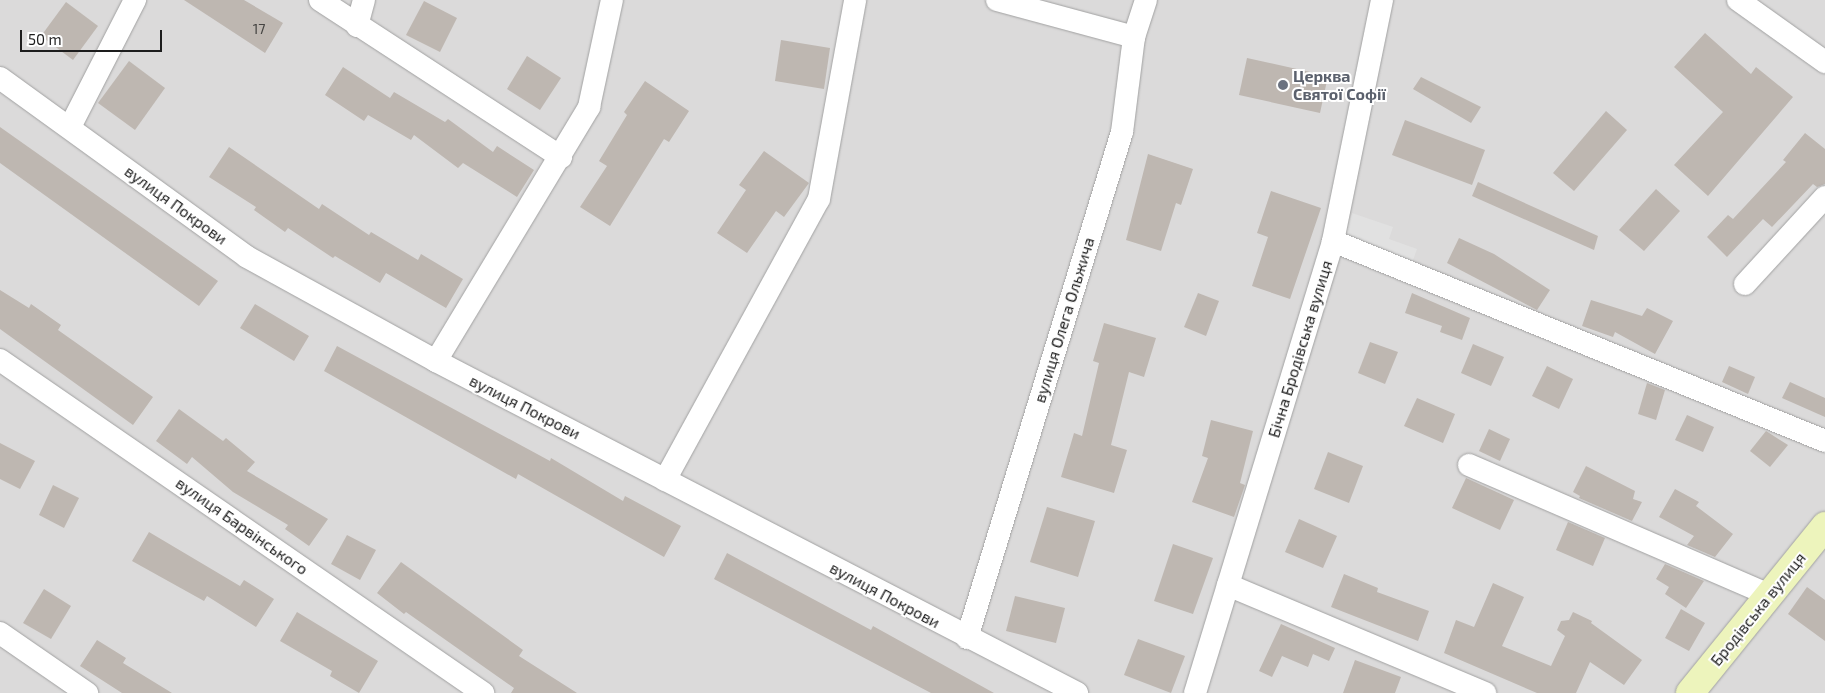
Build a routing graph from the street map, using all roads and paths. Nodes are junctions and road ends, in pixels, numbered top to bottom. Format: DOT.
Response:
graph roads {
  1 [pos="136,0"];
  2 [pos="320,0"];
  3 [pos="364,0"];
  4 [pos="612,0"];
  5 [pos="854,0"];
  6 [pos="997,0"];
  7 [pos="1146,0"];
  8 [pos="1382,0"];
  9 [pos="1738,0"];
  10 [pos="357,26"];
  11 [pos="1134,37"];
  12 [pos="1825,62"];
  13 [pos="0,78"];
  14 [pos="70,127"];
  15 [pos="561,158"];
  16 [pos="1825,197"];
  17 [pos="1333,242"];
  18 [pos="1745,284"];
  19 [pos="0,360"];
  20 [pos="436,362"];
  21 [pos="1825,441"];
  22 [pos="1469,465"];
  23 [pos="665,480"];
  24 [pos="1825,526"];
  25 [pos="1228,585"];
  26 [pos="1769,595"];
  27 [pos="0,633"];
  28 [pos="967,638"];
  29 [pos="87,693"];
  30 [pos="483,693"];
  31 [pos="1077,693"];
  32 [pos="1195,693"];
  33 [pos="1485,693"];
  34 [pos="1690,693"];
  1 -- 14 [label="street"];
  2 -- 10 [label="street"];
  3 -- 10 [label="street"];
  4 -- 15 [label="street"];
  5 -- 23 [label="street"];
  6 -- 11 [label="street"];
  7 -- 11 [label="street, вулиця Олега Ольжича"];
  8 -- 17 [label="street, Бічна Бродівська вулиця"];
  9 -- 12 [label="street"];
  10 -- 15 [label="street"];
  11 -- 28 [label="street, вулиця Олега Ольжича"];
  13 -- 14 [label="street, вулиця Покрови"];
  14 -- 20 [label="street, вулиця Покрови"];
  15 -- 20 [label="street"];
  16 -- 18 [label="street"];
  17 -- 21 [label="street"];
  17 -- 25 [label="street, Бічна Бродівська вулиця"];
  19 -- 30 [label="street, вулиця Барвінського"];
  20 -- 23 [label="street, вулиця Покрови"];
  22 -- 26 [label="street"];
  23 -- 28 [label="street, вулиця Покрови"];
  24 -- 26 [label="street, Бродівська вулиця"];
  25 -- 32 [label="street, Бічна Бродівська вулиця"];
  25 -- 33 [label="street"];
  26 -- 34 [label="street, Бродівська вулиця"];
  27 -- 29 [label="street"];
  28 -- 31 [label="street, вулиця Покрови"];
}
